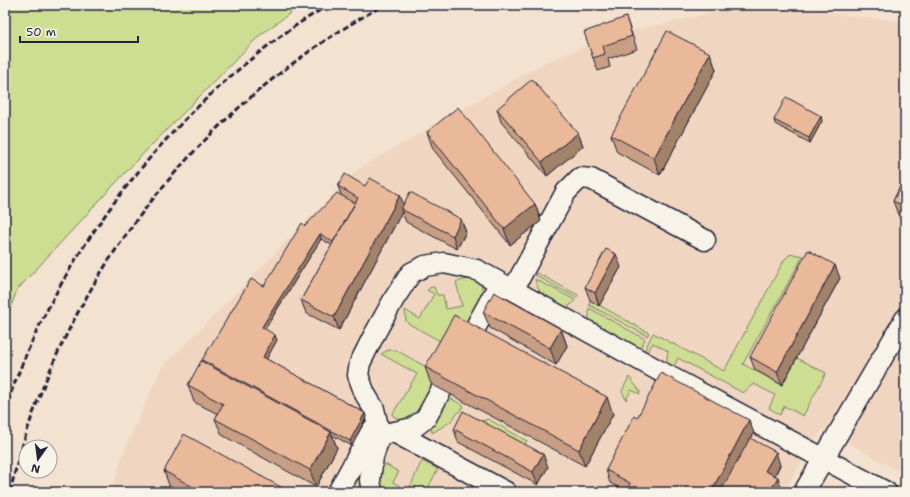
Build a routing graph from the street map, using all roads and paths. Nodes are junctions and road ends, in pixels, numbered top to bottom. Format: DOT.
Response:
graph roads {
  1 [pos="705,240"];
  2 [pos="506,286"];
  3 [pos="905,319"];
  4 [pos="384,429"];
  5 [pos="823,458"];
  6 [pos="338,492"];
  7 [pos="372,492"];
  8 [pos="506,492"];
  9 [pos="804,492"];
  10 [pos="886,492"];
  1 -- 2 [label="street"];
  2 -- 4 [label="street"];
  2 -- 4 [label="street"];
  2 -- 5 [label="street"];
  3 -- 5 [label="street"];
  4 -- 6 [label="street"];
  4 -- 7 [label="street"];
  4 -- 8 [label="street"];
  5 -- 9 [label="street"];
  5 -- 10 [label="street"];
}
